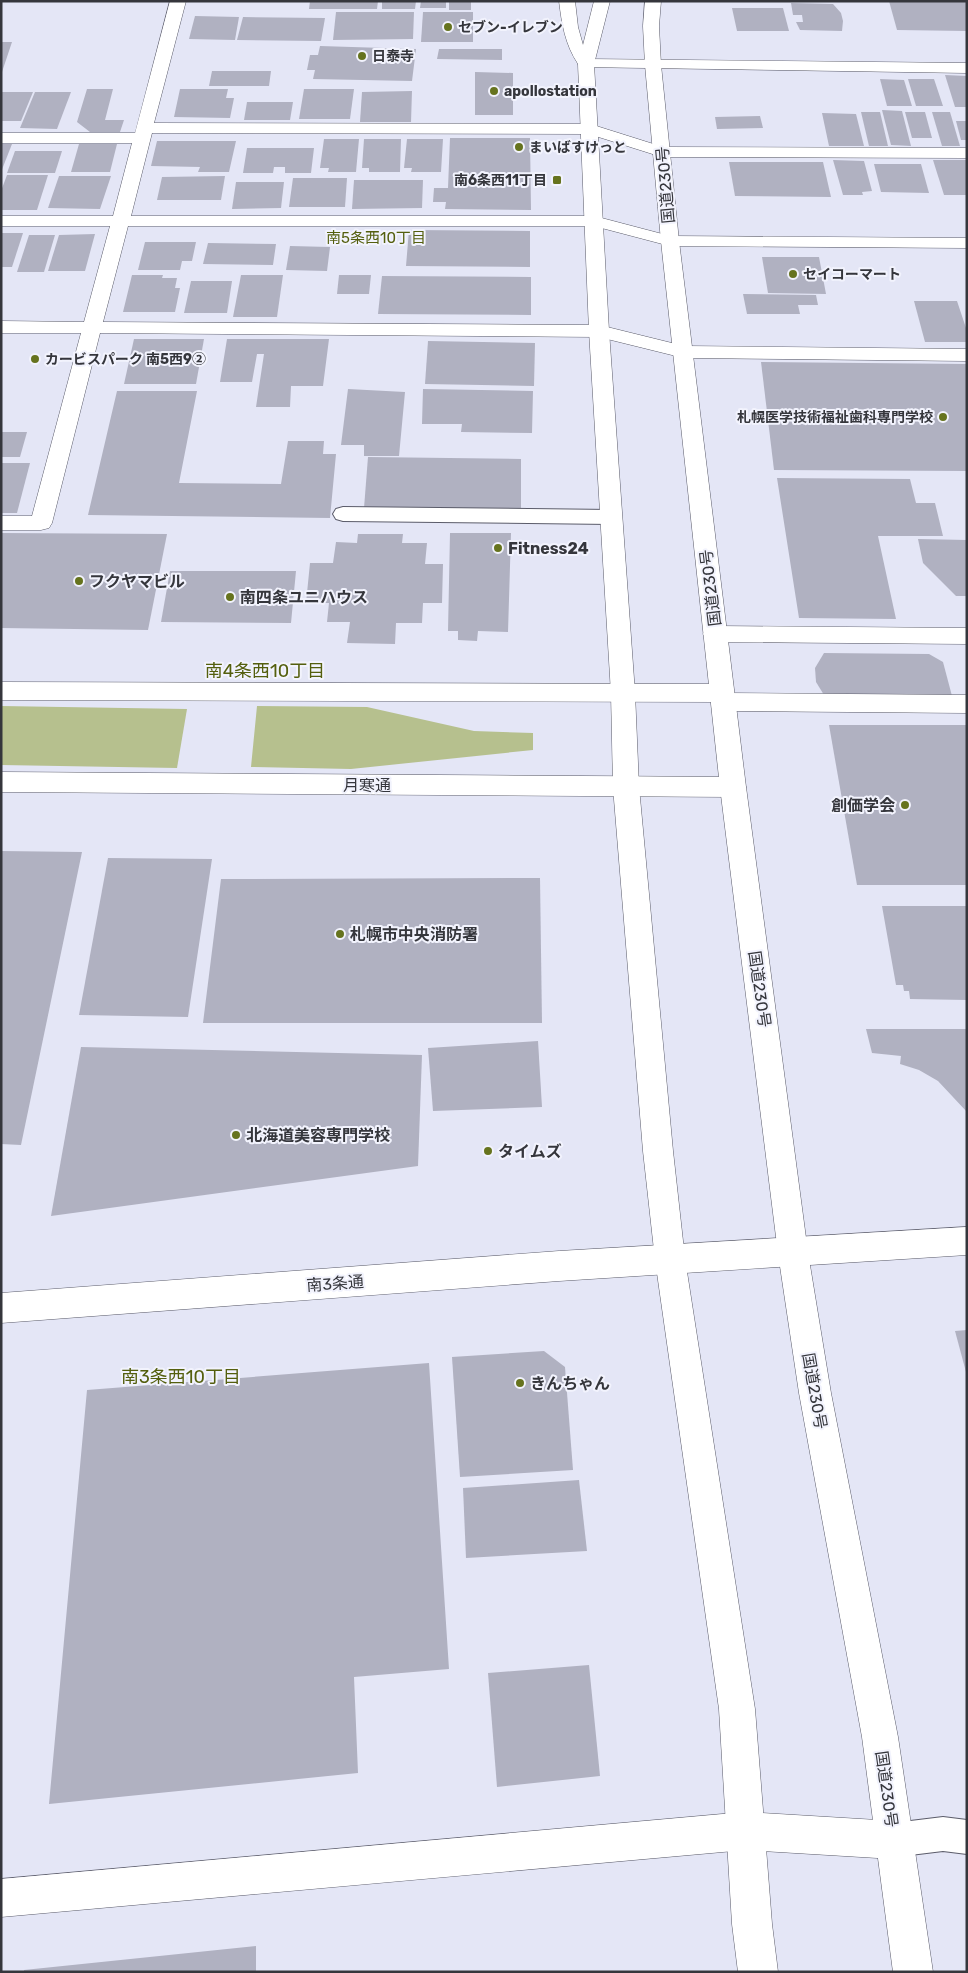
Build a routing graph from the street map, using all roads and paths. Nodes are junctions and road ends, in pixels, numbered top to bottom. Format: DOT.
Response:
graph roads {
  1 [pos="178,1"];
  2 [pos="568,1"];
  3 [pos="602,1"];
  4 [pos="653,1"];
  5 [pos="586,64"];
  6 [pos="653,65"];
  7 [pos="967,68"];
  8 [pos="590,129"];
  9 [pos="143,133"];
  10 [pos="1,138"];
  11 [pos="662,152"];
  12 [pos="967,154"];
  13 [pos="120,220"];
  14 [pos="1,221"];
  15 [pos="594,221"];
  16 [pos="670,241"];
  17 [pos="967,243"];
  18 [pos="92,326"];
  19 [pos="1,327"];
  20 [pos="600,331"];
  21 [pos="684,352"];
  22 [pos="967,355"];
  23 [pos="343,514"];
  24 [pos="611,517"];
  25 [pos="1,523"];
  26 [pos="715,634"];
  27 [pos="967,636"];
  28 [pos="1,691"];
  29 [pos="623,693"];
  30 [pos="723,697"];
  31 [pos="967,704"];
  32 [pos="1,782"];
  33 [pos="626,787"];
  34 [pos="733,787"];
  35 [pos="967,1241"];
  36 [pos="793,1253"];
  37 [pos="670,1258"];
  38 [pos="1,1308"];
  39 [pos="745,1831"];
  40 [pos="967,1837"];
  41 [pos="894,1840"];
  42 [pos="1,1898"];
  43 [pos="758,1972"];
  44 [pos="913,1972"];
  1 -- 9 [label="main road"];
  2 -- 5 [label="main road"];
  3 -- 5 [label="main road"];
  4 -- 6 [label="main road, 国道230号"];
  5 -- 6 [label="main road"];
  5 -- 8 [label="main road"];
  6 -- 7 [label="main road"];
  6 -- 11 [label="main road, 国道230号"];
  8 -- 9 [label="main road"];
  8 -- 11 [label="main road"];
  8 -- 15 [label="main road"];
  9 -- 10 [label="main road"];
  9 -- 13 [label="main road"];
  11 -- 12 [label="main road"];
  11 -- 16 [label="main road, 国道230号"];
  13 -- 14 [label="main road"];
  13 -- 15 [label="main road"];
  13 -- 18 [label="main road"];
  15 -- 16 [label="main road"];
  15 -- 20 [label="main road"];
  16 -- 17 [label="main road"];
  16 -- 21 [label="main road, 国道230号"];
  18 -- 19 [label="main road"];
  18 -- 20 [label="main road"];
  18 -- 25 [label="main road"];
  20 -- 21 [label="main road"];
  20 -- 24 [label="main road"];
  21 -- 22 [label="main road"];
  21 -- 26 [label="main road, 国道230号"];
  23 -- 24 [label="lane"];
  24 -- 29 [label="main road"];
  26 -- 27 [label="main road"];
  26 -- 30 [label="main road, 国道230号"];
  28 -- 29 [label="main road"];
  29 -- 30 [label="main road"];
  29 -- 33 [label="main road"];
  30 -- 31 [label="main road"];
  30 -- 34 [label="main road, 国道230号"];
  32 -- 33 [label="main road, 月寒通"];
  33 -- 34 [label="main road, 月寒通"];
  33 -- 37 [label="main road"];
  34 -- 36 [label="main road, 国道230号"];
  35 -- 36 [label="main road, 南3条通"];
  36 -- 37 [label="main road, 南3条通"];
  36 -- 41 [label="main road, 国道230号"];
  37 -- 38 [label="main road, 南3条通"];
  37 -- 39 [label="main road"];
  39 -- 41 [label="main road"];
  39 -- 42 [label="main road"];
  39 -- 43 [label="main road"];
  40 -- 41 [label="lane"];
  41 -- 44 [label="main road, 国道230号"];
}
